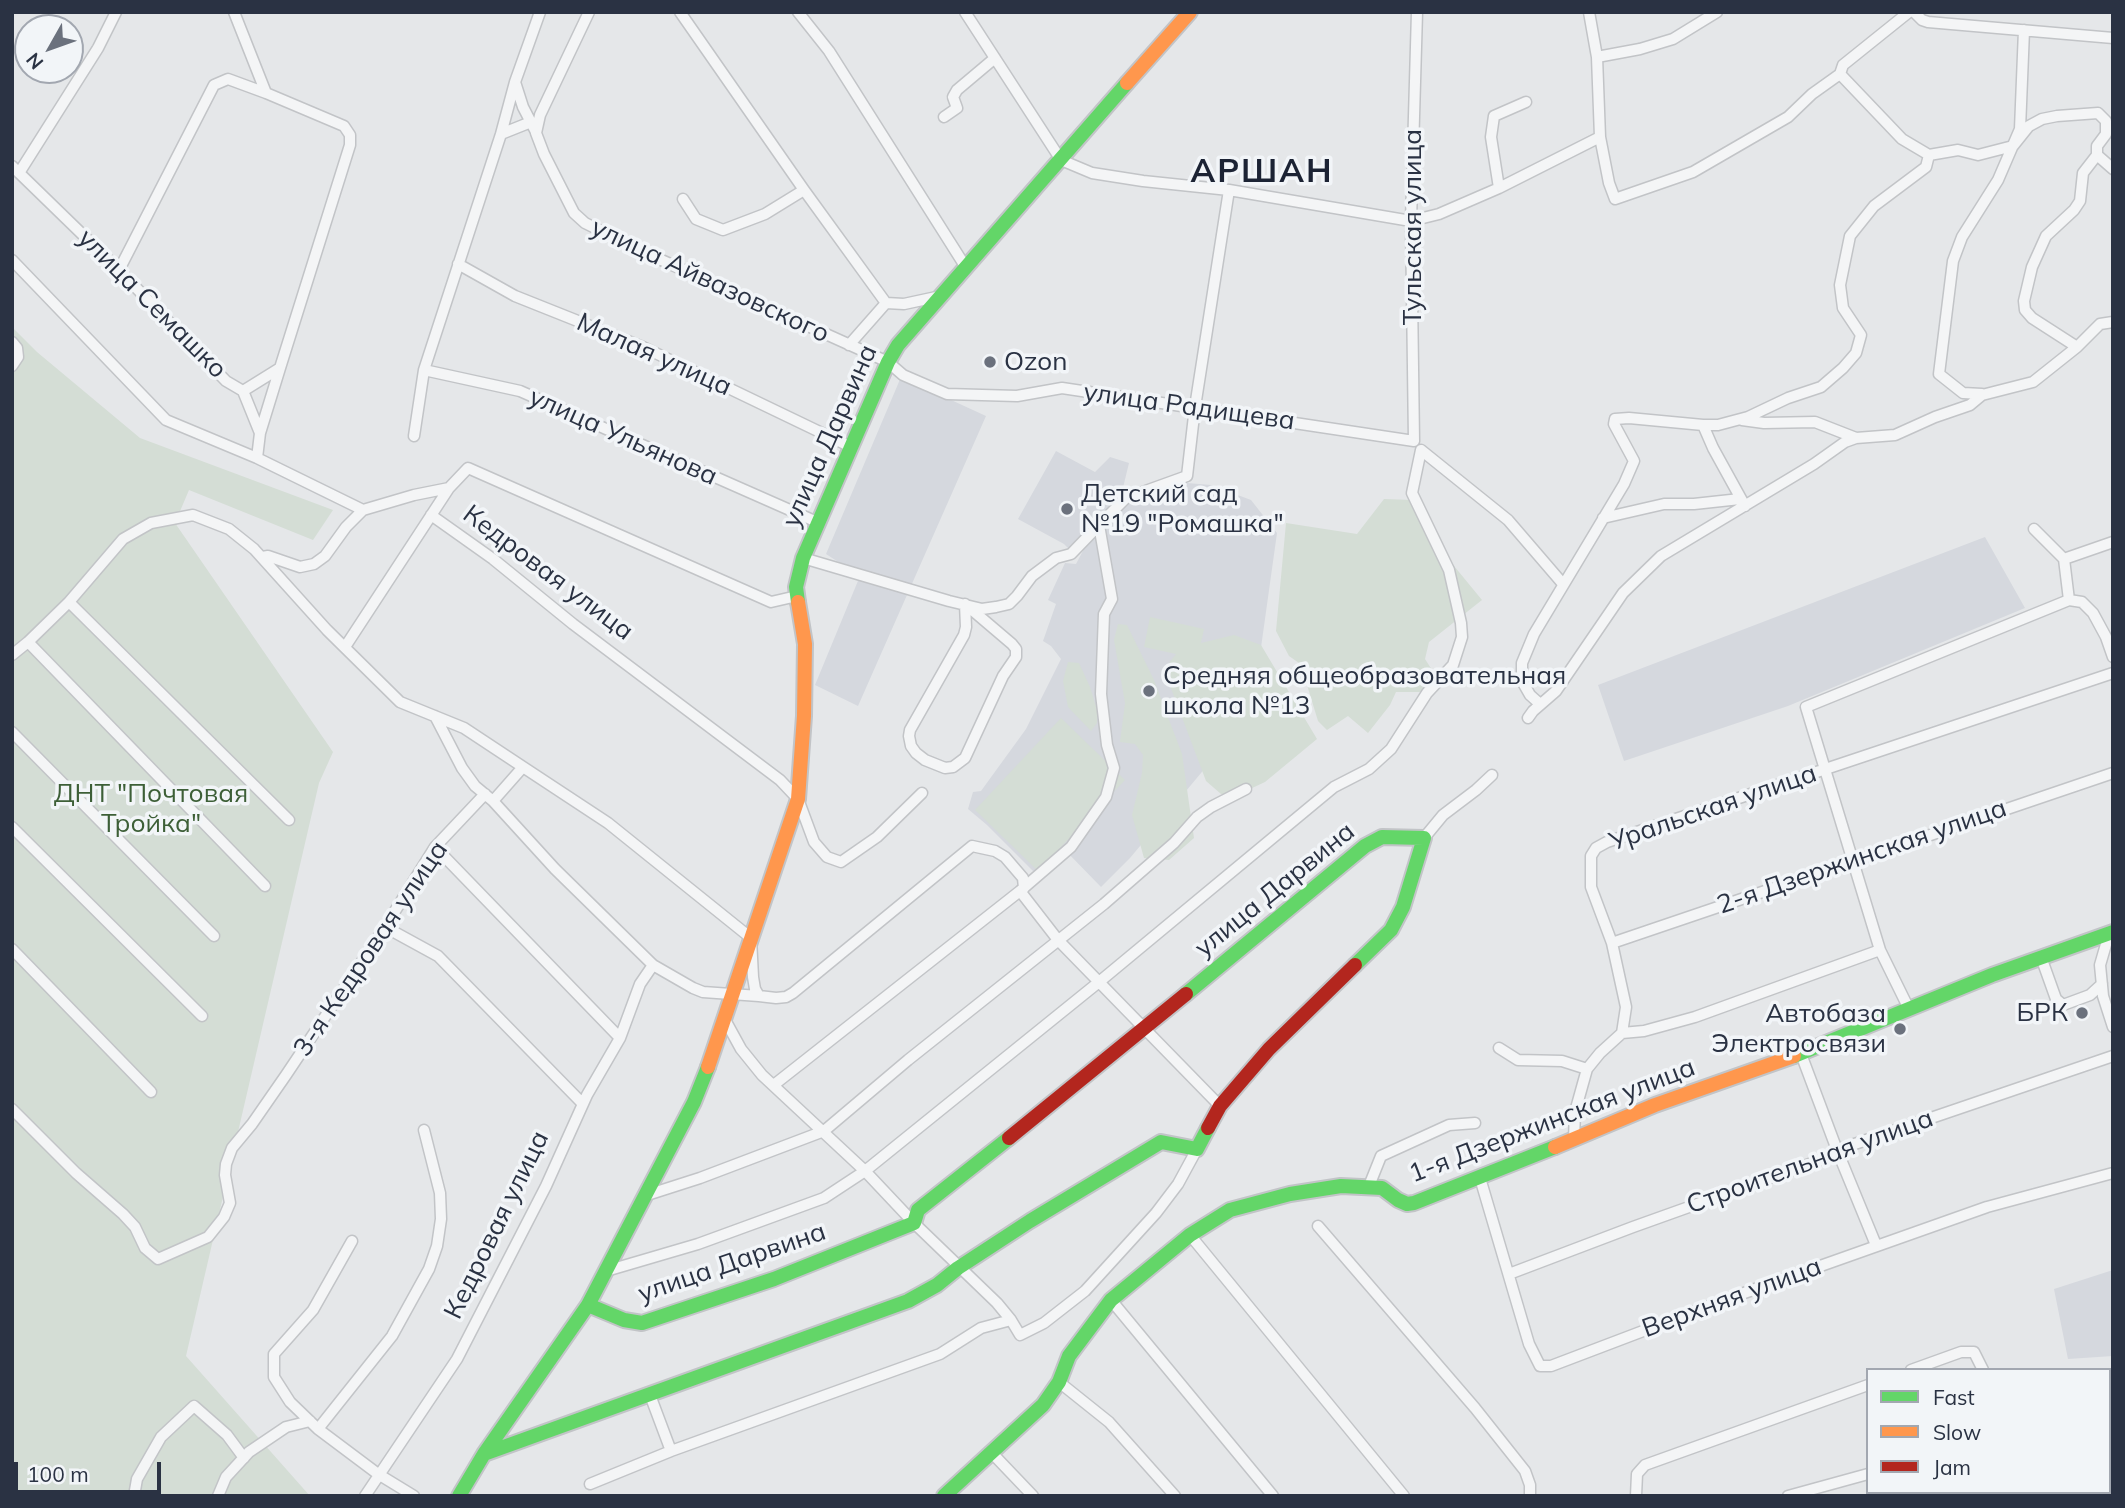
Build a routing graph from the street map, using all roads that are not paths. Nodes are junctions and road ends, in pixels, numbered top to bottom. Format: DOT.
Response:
graph roads {
  1 [pos="116,12"];
  2 [pos="234,12"];
  3 [pos="540,12"];
  4 [pos="589,12"];
  5 [pos="680,12"];
  6 [pos="798,12"];
  7 [pos="965,12"];
  8 [pos="1190,12"];
  9 [pos="1417,12"];
  10 [pos="1589,12"];
  11 [pos="1717,12"];
  12 [pos="1912,12"];
  13 [pos="2024,30"];
  14 [pos="2113,38"];
  15 [pos="1597,57"];
  16 [pos="995,58"];
  17 [pos="1840,74"];
  18 [pos="515,82"];
  19 [pos="266,93"];
  20 [pos="1526,102"];
  21 [pos="944,117"];
  22 [pos="531,122"];
  23 [pos="536,133"];
  24 [pos="501,134"];
  25 [pos="1600,137"];
  26 [pos="2013,146"];
  27 [pos="1929,155"];
  28 [pos="2097,155"];
  29 [pos="1061,160"];
  30 [pos="16,169"];
  31 [pos="2113,169"];
  32 [pos="1499,187"];
  33 [pos="804,190"];
  34 [pos="1229,190"];
  35 [pos="683,199"];
  36 [pos="1411,221"];
  37 [pos="12,260"];
  38 [pos="458,264"];
  39 [pos="965,266"];
  40 [pos="118,270"];
  41 [pos="942,295"];
  42 [pos="886,303"];
  43 [pos="2113,322"];
  44 [pos="12,342"];
  45 [pos="849,345"];
  46 [pos="2077,347"];
  47 [pos="888,362"];
  48 [pos="12,366"];
  49 [pos="280,368"];
  50 [pos="424,370"];
  51 [pos="243,391"];
  52 [pos="1982,395"];
  53 [pos="1195,407"];
  54 [pos="1738,419"];
  55 [pos="1703,425"];
  56 [pos="260,433"];
  57 [pos="414,436"];
  58 [pos="1856,438"];
  59 [pos="849,446"];
  60 [pos="1418,446"];
  61 [pos="257,458"];
  62 [pos="449,488"];
  63 [pos="1743,502"];
  64 [pos="363,510"];
  65 [pos="431,515"];
  66 [pos="1603,519"];
  67 [pos="817,522"];
  68 [pos="1098,525"];
  69 [pos="2034,529"];
  70 [pos="2113,542"];
  71 [pos="262,558"];
  72 [pos="803,558"];
  73 [pos="2064,559"];
  74 [pos="1563,584"];
  75 [pos="797,596"];
  76 [pos="2069,600"];
  77 [pos="68,602"];
  78 [pos="965,604"];
  79 [pos="28,642"];
  80 [pos="345,647"];
  81 [pos="12,655"];
  82 [pos="2113,657"];
  83 [pos="2113,673"];
  84 [pos="1540,704"];
  85 [pos="435,716"];
  86 [pos="1528,718"];
  87 [pos="12,732"];
  88 [pos="523,767"];
  89 [pos="1825,770"];
  90 [pos="2113,773"];
  91 [pos="1492,775"];
  92 [pos="1246,789"];
  93 [pos="922,793"];
  94 [pos="489,798"];
  95 [pos="798,799"];
  96 [pos="289,820"];
  97 [pos="12,827"];
  98 [pos="1424,838"];
  99 [pos="435,847"];
  100 [pos="1852,860"];
  101 [pos="265,886"];
  102 [pos="1022,890"];
  103 [pos="385,926"];
  104 [pos="2111,933"];
  105 [pos="214,936"];
  106 [pos="751,938"];
  107 [pos="1058,940"];
  108 [pos="1612,943"];
  109 [pos="12,949"];
  110 [pos="1880,950"];
  111 [pos="2040,957"];
  112 [pos="653,965"];
  113 [pos="1099,982"];
  114 [pos="2102,984"];
  115 [pos="731,995"];
  116 [pos="759,996"];
  117 [pos="1909,1009"];
  118 [pos="202,1016"];
  119 [pos="723,1017"];
  120 [pos="2113,1027"];
  121 [pos="1143,1029"];
  122 [pos="1622,1033"];
  123 [pos="620,1038"];
  124 [pos="1499,1048"];
  125 [pos="1801,1055"];
  126 [pos="2113,1056"];
  127 [pos="1587,1069"];
  128 [pos="775,1084"];
  129 [pos="151,1091"];
  130 [pos="583,1104"];
  131 [pos="1220,1106"];
  132 [pos="12,1110"];
  133 [pos="1475,1123"];
  134 [pos="424,1130"];
  135 [pos="824,1131"];
  136 [pos="1574,1139"];
  137 [pos="1197,1149"];
  138 [pos="1837,1150"];
  139 [pos="865,1171"];
  140 [pos="2113,1173"];
  141 [pos="1480,1178"];
  142 [pos="1369,1186"];
  143 [pos="647,1195"];
  144 [pos="914,1223"];
  145 [pos="1318,1226"];
  146 [pos="1190,1235"];
  147 [pos="352,1241"];
  148 [pos="1876,1245"];
  149 [pos="958,1268"];
  150 [pos="606,1270"];
  151 [pos="1509,1274"];
  152 [pos="1111,1300"];
  153 [pos="588,1305"];
  154 [pos="1012,1320"];
  155 [pos="1917,1368"];
  156 [pos="1982,1368"];
  157 [pos="1059,1382"];
  158 [pos="1866,1386"];
  159 [pos="650,1395"];
  160 [pos="310,1421"];
  161 [pos="318,1429"];
  162 [pos="671,1451"];
  163 [pos="990,1452"];
  164 [pos="484,1454"];
  165 [pos="244,1458"];
  166 [pos="378,1474"];
  167 [pos="1866,1475"];
  168 [pos="590,1484"];
  169 [pos="2113,1494"];
  170 [pos="134,1496"];
  171 [pos="218,1496"];
  172 [pos="365,1496"];
  173 [pos="414,1496"];
  174 [pos="459,1496"];
  175 [pos="944,1496"];
  176 [pos="1032,1496"];
  177 [pos="1175,1496"];
  178 [pos="1273,1496"];
  179 [pos="1404,1496"];
  180 [pos="1530,1496"];
  181 [pos="1636,1496"];
  182 [pos="1788,1496"];
  183 [pos="2090,1496"];
  1 -- 30 [label="street"];
  2 -- 19 [label="street"];
  3 -- 18 [label="street"];
  4 -- 23 [label="street"];
  5 -- 33 [label="street"];
  6 -- 39 [label="street"];
  7 -- 16 [label="street"];
  8 -- 29 [label="street, улица Дарвина"];
  9 -- 36 [label="street, Тульская улица"];
  10 -- 15 [label="street"];
  11 -- 15 [label="street"];
  12 -- 13 [label="street"];
  12 -- 17 [label="street"];
  13 -- 14 [label="street"];
  13 -- 26 [label="street"];
  15 -- 25 [label="street"];
  16 -- 21 [label="street"];
  16 -- 29 [label="street"];
  17 -- 25 [label="street"];
  17 -- 27 [label="street"];
  18 -- 22 [label="street"];
  18 -- 24 [label="street"];
  19 -- 40 [label="street"];
  19 -- 49 [label="street"];
  20 -- 32 [label="street"];
  22 -- 23 [label="street"];
  22 -- 24 [label="street"];
  23 -- 45 [label="street, улица Айвазовского"];
  24 -- 38 [label="street"];
  25 -- 32 [label="street"];
  26 -- 27 [label="street"];
  26 -- 28 [label="street"];
  26 -- 52 [label="street"];
  27 -- 54 [label="street"];
  28 -- 31 [label="street"];
  28 -- 46 [label="street"];
  29 -- 34 [label="street"];
  29 -- 39 [label="street, улица Дарвина"];
  30 -- 40 [label="street, улица Семашко"];
  32 -- 36 [label="street"];
  33 -- 35 [label="street"];
  33 -- 42 [label="street"];
  34 -- 36 [label="street"];
  34 -- 53 [label="street"];
  36 -- 60 [label="street, Тульская улица"];
  37 -- 61 [label="street"];
  38 -- 50 [label="street"];
  38 -- 59 [label="street, Малая улица"];
  39 -- 41 [label="street, улица Дарвина"];
  40 -- 51 [label="street, улица Семашко"];
  41 -- 42 [label="street"];
  41 -- 47 [label="street, улица Дарвина"];
  42 -- 45 [label="street"];
  43 -- 46 [label="street"];
  44 -- 48 [label="street"];
  45 -- 47 [label="street, улица Айвазовского"];
  46 -- 52 [label="street"];
  47 -- 53 [label="street, улица Радищева"];
  47 -- 59 [label="street, улица Дарвина"];
  49 -- 51 [label="street"];
  49 -- 56 [label="street"];
  50 -- 57 [label="street"];
  50 -- 67 [label="street, улица Ульянова"];
  51 -- 56 [label="street, улица Семашко"];
  52 -- 58 [label="street"];
  53 -- 60 [label="street, улица Радищева"];
  53 -- 68 [label="street"];
  54 -- 55 [label="street"];
  54 -- 58 [label="street"];
  55 -- 63 [label="street"];
  55 -- 66 [label="street"];
  56 -- 61 [label="street, улица Семашко"];
  58 -- 63 [label="street"];
  59 -- 67 [label="street, улица Дарвина"];
  60 -- 74 [label="street"];
  60 -- 113 [label="street, улица Дарвина"];
  61 -- 64 [label="street"];
  62 -- 64 [label="street"];
  62 -- 65 [label="street, Кедровая улица"];
  62 -- 75 [label="street, Кедровая улица"];
  63 -- 66 [label="street"];
  63 -- 84 [label="street"];
  64 -- 71 [label="street"];
  65 -- 80 [label="street"];
  65 -- 95 [label="street, Кедровая улица"];
  66 -- 74 [label="street"];
  67 -- 72 [label="street, улица Дарвина"];
  68 -- 78 [label="street"];
  68 -- 102 [label="street"];
  69 -- 73 [label="street"];
  70 -- 73 [label="street"];
  71 -- 77 [label="street"];
  71 -- 80 [label="street"];
  72 -- 75 [label="street, улица Дарвина"];
  72 -- 78 [label="street"];
  73 -- 76 [label="street"];
  74 -- 84 [label="street"];
  75 -- 95 [label="street, улица Дарвина"];
  76 -- 82 [label="street"];
  76 -- 89 [label="street"];
  77 -- 79 [label="street"];
  77 -- 96 [label="street"];
  78 -- 78 [label="street"];
  79 -- 81 [label="street"];
  79 -- 101 [label="street"];
  80 -- 85 [label="street"];
  83 -- 89 [label="street, Уральская улица"];
  84 -- 86 [label="street"];
  85 -- 88 [label="street"];
  85 -- 94 [label="street"];
  87 -- 105 [label="street"];
  88 -- 94 [label="street, 3-я Кедровая улица"];
  88 -- 106 [label="street"];
  89 -- 100 [label="street"];
  89 -- 108 [label="street, Уральская улица"];
  90 -- 100 [label="street, 2-я Дзержинская улица"];
  91 -- 98 [label="street"];
  92 -- 107 [label="street"];
  93 -- 95 [label="street"];
  94 -- 99 [label="street, 3-я Кедровая улица"];
  94 -- 112 [label="street"];
  95 -- 106 [label="street, улица Дарвина"];
  97 -- 118 [label="street"];
  98 -- 121 [label="street, улица Дарвина"];
  98 -- 131 [label="street"];
  99 -- 103 [label="street, 3-я Кедровая улица"];
  99 -- 123 [label="street"];
  100 -- 108 [label="street, 2-я Дзержинская улица"];
  100 -- 110 [label="street"];
  102 -- 107 [label="street"];
  102 -- 116 [label="street"];
  102 -- 128 [label="street"];
  103 -- 130 [label="street"];
  103 -- 132 [label="street, 3-я Кедровая улица"];
  104 -- 111 [label="street, 1-я Дзержинская улица"];
  104 -- 114 [label="street"];
  106 -- 115 [label="street, улица Дарвина"];
  106 -- 116 [label="street, улица Дарвина"];
  107 -- 113 [label="street"];
  107 -- 135 [label="street"];
  108 -- 122 [label="street, Уральская улица"];
  109 -- 129 [label="street"];
  110 -- 117 [label="street"];
  110 -- 122 [label="street"];
  111 -- 114 [label="street"];
  111 -- 117 [label="street, 1-я Дзержинская улица"];
  112 -- 115 [label="street"];
  112 -- 123 [label="street, Кедровая улица"];
  113 -- 121 [label="street"];
  113 -- 139 [label="street, улица Дарвина"];
  114 -- 120 [label="street"];
  115 -- 116 [label="street"];
  115 -- 119 [label="street"];
  117 -- 125 [label="street, 1-я Дзержинская улица"];
  119 -- 128 [label="street"];
  119 -- 143 [label="street"];
  121 -- 131 [label="street"];
  121 -- 144 [label="street, улица Дарвина"];
  122 -- 127 [label="street"];
  123 -- 130 [label="street, Кедровая улица"];
  124 -- 127 [label="street"];
  125 -- 136 [label="street, 1-я Дзержинская улица"];
  125 -- 138 [label="street"];
  126 -- 138 [label="street, Строительная улица"];
  127 -- 136 [label="street"];
  128 -- 135 [label="street"];
  130 -- 166 [label="street, Кедровая улица"];
  131 -- 137 [label="street"];
  133 -- 142 [label="street"];
  134 -- 161 [label="street"];
  135 -- 139 [label="street"];
  135 -- 143 [label="street"];
  136 -- 141 [label="street, 1-я Дзержинская улица"];
  137 -- 149 [label="street"];
  137 -- 154 [label="street"];
  138 -- 148 [label="street"];
  138 -- 151 [label="street, Строительная улица"];
  139 -- 144 [label="street"];
  139 -- 150 [label="street, улица Дарвина"];
  140 -- 148 [label="street, Верхняя улица"];
  141 -- 142 [label="street, 1-я Дзержинская улица"];
  141 -- 151 [label="street, Верхняя улица"];
  142 -- 146 [label="street, 1-я Дзержинская улица"];
  143 -- 150 [label="street"];
  144 -- 149 [label="street"];
  144 -- 153 [label="street, улица Дарвина"];
  145 -- 180 [label="street"];
  146 -- 152 [label="street, 1-я Дзержинская улица"];
  146 -- 179 [label="street"];
  147 -- 160 [label="street"];
  148 -- 151 [label="street, Верхняя улица"];
  149 -- 154 [label="street"];
  149 -- 159 [label="street"];
  150 -- 153 [label="street, улица Дарвина"];
  152 -- 157 [label="street, 1-я Дзержинская улица"];
  152 -- 178 [label="street"];
  153 -- 164 [label="street"];
  154 -- 162 [label="street"];
  155 -- 156 [label="street"];
  157 -- 163 [label="street, 1-я Дзержинская улица"];
  157 -- 177 [label="street"];
  158 -- 181 [label="street"];
  159 -- 162 [label="street"];
  159 -- 164 [label="street"];
  160 -- 161 [label="street"];
  160 -- 165 [label="street"];
  161 -- 166 [label="street"];
  162 -- 168 [label="street"];
  163 -- 175 [label="street, 1-я Дзержинская улица"];
  163 -- 176 [label="street"];
  164 -- 174 [label="street"];
  165 -- 170 [label="street"];
  165 -- 171 [label="street"];
  166 -- 172 [label="street, Кедровая улица"];
  166 -- 173 [label="street"];
  167 -- 182 [label="street"];
  169 -- 183 [label="street"];
}
